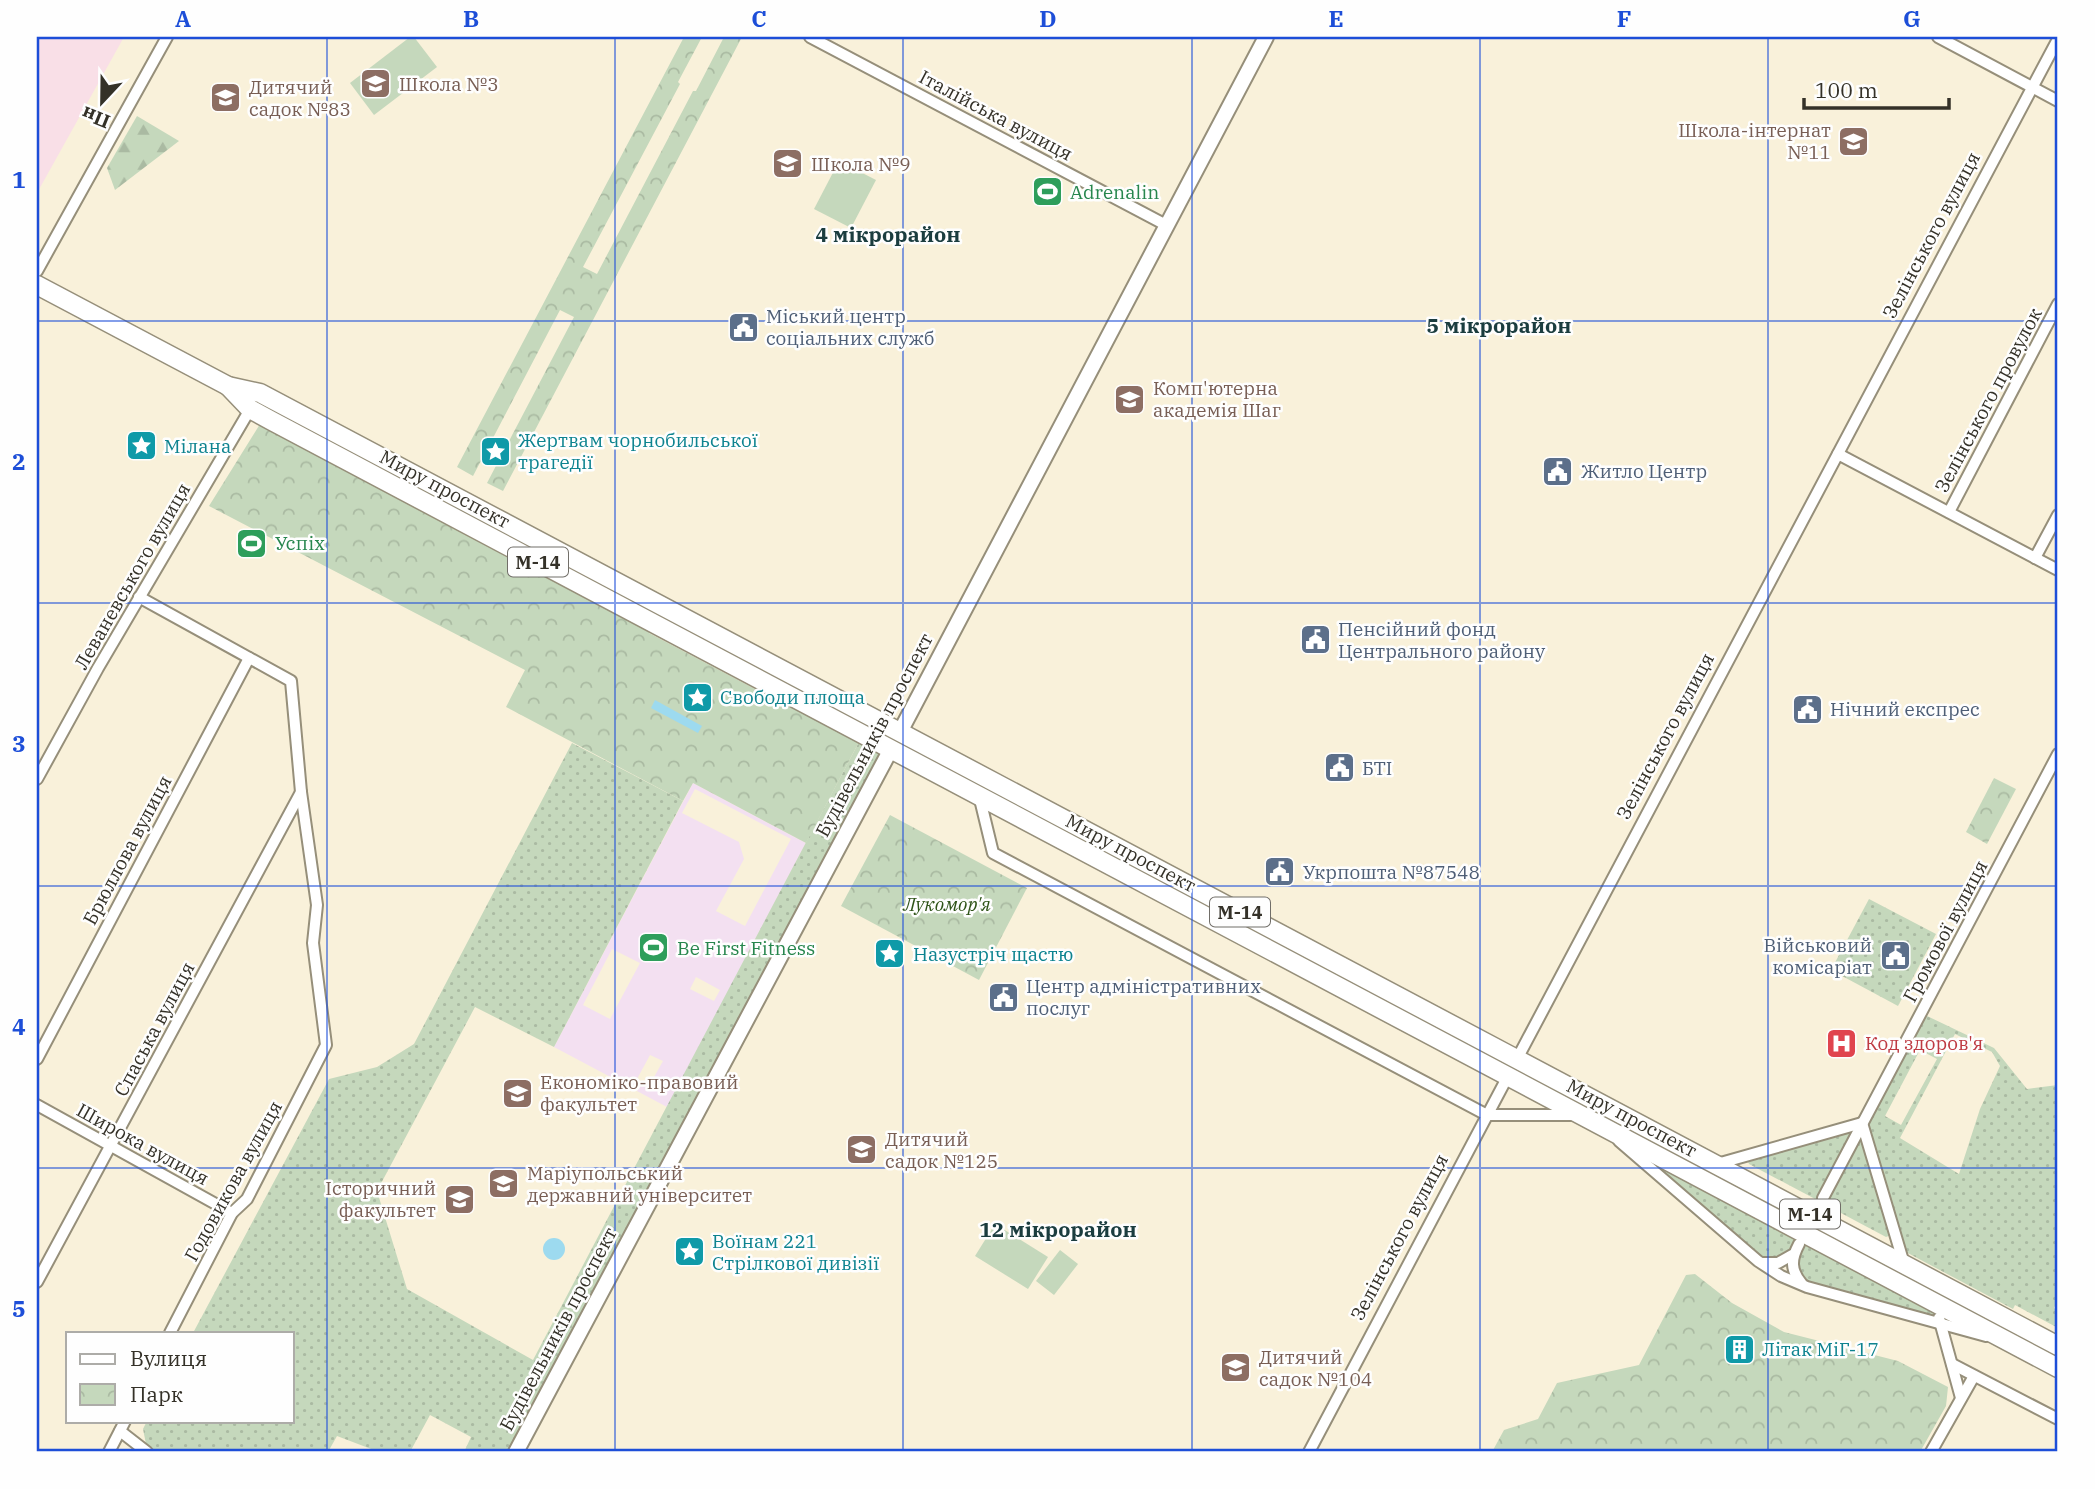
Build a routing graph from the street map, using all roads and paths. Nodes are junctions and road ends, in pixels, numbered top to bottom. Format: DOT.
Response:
graph roads {
  1 [pos="167,37"];
  2 [pos="810,37"];
  3 [pos="1266,37"];
  4 [pos="1938,37"];
  5 [pos="2058,39"];
  6 [pos="2033,87"];
  7 [pos="2058,101"];
  8 [pos="1167,225"];
  9 [pos="37,271"];
  10 [pos="37,285"];
  11 [pos="2058,304"];
  12 [pos="228,386"];
  13 [pos="260,393"];
  14 [pos="250,410"];
  15 [pos="1838,454"];
  16 [pos="1949,512"];
  17 [pos="2058,515"];
  18 [pos="2035,558"];
  19 [pos="2058,570"];
  20 [pos="139,597"];
  21 [pos="249,658"];
  22 [pos="900,732"];
  23 [pos="891,749"];
  24 [pos="2058,754"];
  25 [pos="37,779"];
  26 [pos="301,792"];
  27 [pos="979,795"];
  28 [pos="37,1059"];
  29 [pos="1517,1059"];
  30 [pos="1507,1076"];
  31 [pos="37,1105"];
  32 [pos="1487,1115"];
  33 [pos="1581,1115"];
  34 [pos="1599,1124"];
  35 [pos="1862,1124"];
  36 [pos="111,1146"];
  37 [pos="1716,1164"];
  38 [pos="1823,1199"];
  39 [pos="232,1213"];
  40 [pos="1798,1244"];
  41 [pos="1792,1255"];
  42 [pos="1758,1261"];
  43 [pos="1904,1264"];
  44 [pos="37,1282"];
  45 [pos="1807,1287"];
  46 [pos="1934,1302"];
  47 [pos="1940,1324"];
  48 [pos="171,1332"];
  49 [pos="2012,1343"];
  50 [pos="2058,1346"];
  51 [pos="1952,1364"];
  52 [pos="2058,1368"];
  53 [pos="1974,1376"];
  54 [pos="1961,1398"];
  55 [pos="2058,1419"];
  56 [pos="123,1426"];
  57 [pos="108,1452"];
  58 [pos="147,1452"];
  59 [pos="516,1452"];
  60 [pos="1309,1452"];
  61 [pos="1931,1452"];
  1 -- 9 [label="street"];
  2 -- 8 [label="street, Італійська вулиця"];
  3 -- 8 [label="main road, Будівельників проспект"];
  4 -- 6 [label="street"];
  5 -- 6 [label="street, Зелінського вулиця"];
  6 -- 7 [label="street"];
  6 -- 15 [label="street, Зелінського вулиця"];
  8 -- 22 [label="main road, Будівельників проспект"];
  10 -- 12 [label="highway, Миру проспект / М-14"];
  11 -- 16 [label="street, Зелінського провулок"];
  12 -- 13 [label="highway, Миру проспект / М-14"];
  12 -- 14 [label="highway, Миру проспект / М-14"];
  13 -- 14 [label="street, Леваневського вулиця"];
  13 -- 22 [label="highway, Миру проспект / М-14"];
  14 -- 20 [label="street, Леваневського вулиця"];
  14 -- 23 [label="highway, Миру проспект / М-14"];
  15 -- 16 [label="street"];
  15 -- 29 [label="street, Зелінського вулиця"];
  16 -- 18 [label="street"];
  17 -- 18 [label="street"];
  18 -- 19 [label="street"];
  20 -- 21 [label="street"];
  20 -- 25 [label="street, Леваневського вулиця"];
  21 -- 26 [label="street"];
  21 -- 28 [label="street, Брюллова вулиця"];
  22 -- 23 [label="highway, Будівельників проспект"];
  22 -- 29 [label="highway, Миру проспект / М-14"];
  23 -- 27 [label="highway, Миру проспект / М-14"];
  23 -- 59 [label="main road, Будівельників проспект"];
  24 -- 35 [label="street, Громової вулиця"];
  26 -- 36 [label="street, Спаська вулиця"];
  26 -- 39 [label="street, Годовикова вулиця"];
  27 -- 30 [label="highway, Миру проспект / М-14"];
  27 -- 32 [label="street"];
  29 -- 30 [label="highway, Зелінського вулиця"];
  29 -- 37 [label="highway, Миру проспект / М-14"];
  30 -- 32 [label="street, Зелінського вулиця"];
  30 -- 33 [label="highway, Миру проспект / М-14"];
  31 -- 36 [label="street, Широка вулиця"];
  32 -- 33 [label="street"];
  32 -- 60 [label="street, Зелінського вулиця"];
  33 -- 34 [label="highway, Миру проспект / М-14"];
  34 -- 42 [label="street"];
  34 -- 46 [label="highway, Миру проспект / М-14"];
  35 -- 37 [label="street"];
  35 -- 38 [label="street, Громової вулиця"];
  35 -- 43 [label="street"];
  36 -- 39 [label="street, Широка вулиця"];
  36 -- 44 [label="street, Спаська вулиця"];
  37 -- 43 [label="highway, Миру проспект / М-14"];
  39 -- 48 [label="street, Годовикова вулиця"];
  40 -- 41 [label="street"];
  41 -- 42 [label="street"];
  41 -- 45 [label="street"];
  42 -- 45 [label="street"];
  43 -- 50 [label="highway, Миру проспект / М-14"];
  45 -- 47 [label="street"];
  46 -- 47 [label="street"];
  46 -- 49 [label="highway, Миру проспект / М-14"];
  47 -- 49 [label="street"];
  47 -- 51 [label="street"];
  49 -- 52 [label="highway, Миру проспект / М-14"];
  51 -- 53 [label="street"];
  51 -- 54 [label="street"];
  53 -- 54 [label="street"];
  53 -- 55 [label="street"];
  54 -- 61 [label="street"];
  56 -- 57 [label="street"];
  56 -- 58 [label="street"];
}
